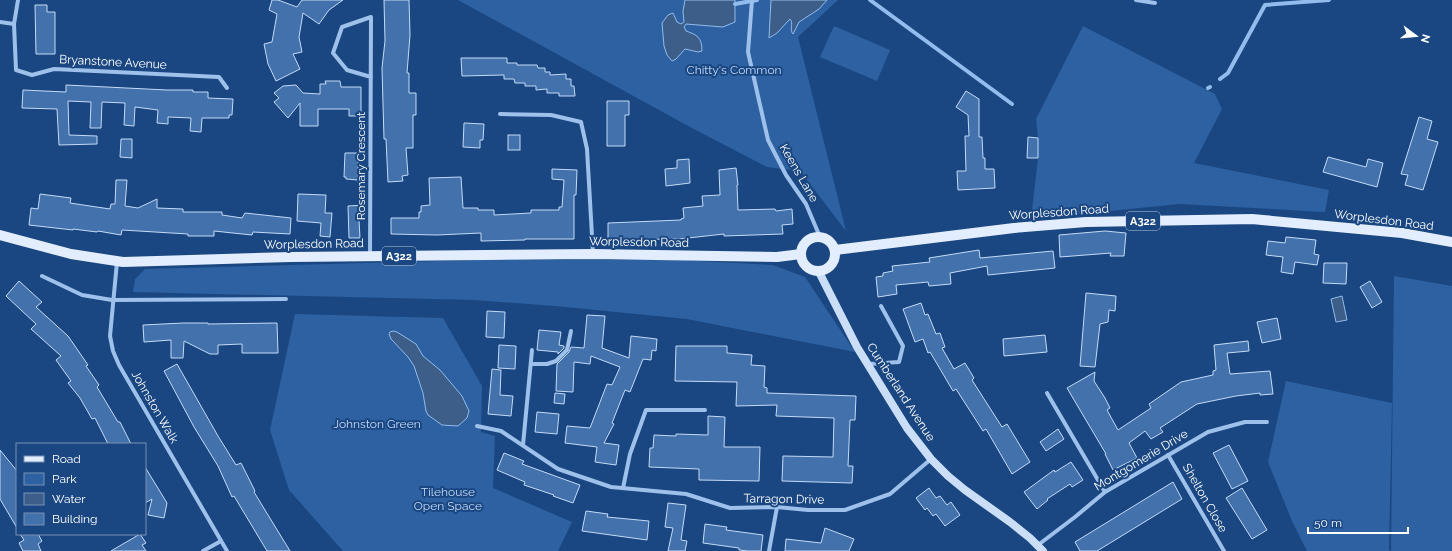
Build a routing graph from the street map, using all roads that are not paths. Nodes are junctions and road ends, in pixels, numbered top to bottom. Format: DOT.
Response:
graph roads {
  1 [pos="18,0"];
  2 [pos="752,0"];
  3 [pos="1136,0"];
  4 [pos="1155,3"];
  5 [pos="0,22"];
  6 [pos="14,24"];
  7 [pos="371,77"];
  8 [pos="227,88"];
  9 [pos="500,114"];
  10 [pos="0,235"];
  11 [pos="820,237"];
  12 [pos="1452,242"];
  13 [pos="835,250"];
  14 [pos="593,254"];
  15 [pos="801,254"];
  16 [pos="370,256"];
  17 [pos="117,262"];
  18 [pos="819,272"];
  19 [pos="42,276"];
  20 [pos="286,299"];
  21 [pos="112,300"];
  22 [pos="881,306"];
  23 [pos="571,331"];
  24 [pos="532,350"];
  25 [pos="531,364"];
  26 [pos="869,364"];
  27 [pos="1047,393"];
  28 [pos="705,410"];
  29 [pos="1267,422"];
  30 [pos="477,426"];
  31 [pos="523,445"];
  32 [pos="1168,455"];
  33 [pos="931,459"];
  34 [pos="623,488"];
  35 [pos="1105,492"];
  36 [pos="777,507"];
  37 [pos="221,541"];
  38 [pos="1040,548"];
  39 [pos="203,551"];
  40 [pos="227,551"];
  41 [pos="769,551"];
  42 [pos="1224,551"];
  1 -- 6 [label="street, Bryanstone Avenue"];
  2 -- 11 [label="street, Keens Lane"];
  3 -- 4 [label="street"];
  5 -- 6 [label="street"];
  6 -- 8 [label="street, Bryanstone Avenue"];
  7 -- 7 [label="street, Rosemary Crescent"];
  7 -- 16 [label="street, Rosemary Crescent"];
  9 -- 14 [label="street"];
  10 -- 17 [label="main road, Worplesdon Road / A322"];
  11 -- 13 [label="main road"];
  11 -- 15 [label="main road"];
  12 -- 13 [label="main road, Worplesdon Road / A322"];
  13 -- 18 [label="main road"];
  14 -- 15 [label="main road, Worplesdon Road / A322"];
  14 -- 16 [label="main road, Worplesdon Road / A322"];
  15 -- 18 [label="main road"];
  16 -- 17 [label="main road, Worplesdon Road / A322"];
  17 -- 21 [label="street, Johnston Walk"];
  18 -- 26 [label="street, Cumberland Avenue"];
  19 -- 21 [label="street"];
  20 -- 21 [label="street"];
  21 -- 37 [label="street, Johnston Walk"];
  22 -- 26 [label="street"];
  23 -- 25 [label="street"];
  24 -- 25 [label="street"];
  25 -- 31 [label="street"];
  26 -- 33 [label="street, Cumberland Avenue"];
  27 -- 35 [label="street"];
  28 -- 34 [label="street"];
  29 -- 32 [label="street, Montgomerie Drive"];
  30 -- 31 [label="street, Tarragon Drive"];
  31 -- 34 [label="street, Tarragon Drive"];
  32 -- 35 [label="street, Montgomerie Drive"];
  32 -- 42 [label="street, Shelton Close"];
  33 -- 36 [label="street, Tarragon Drive"];
  33 -- 38 [label="street, Cumberland Avenue"];
  34 -- 36 [label="street, Tarragon Drive"];
  35 -- 38 [label="street, Montgomerie Drive"];
  36 -- 41 [label="street"];
  37 -- 39 [label="street"];
  37 -- 40 [label="street, Johnston Walk"];
}
